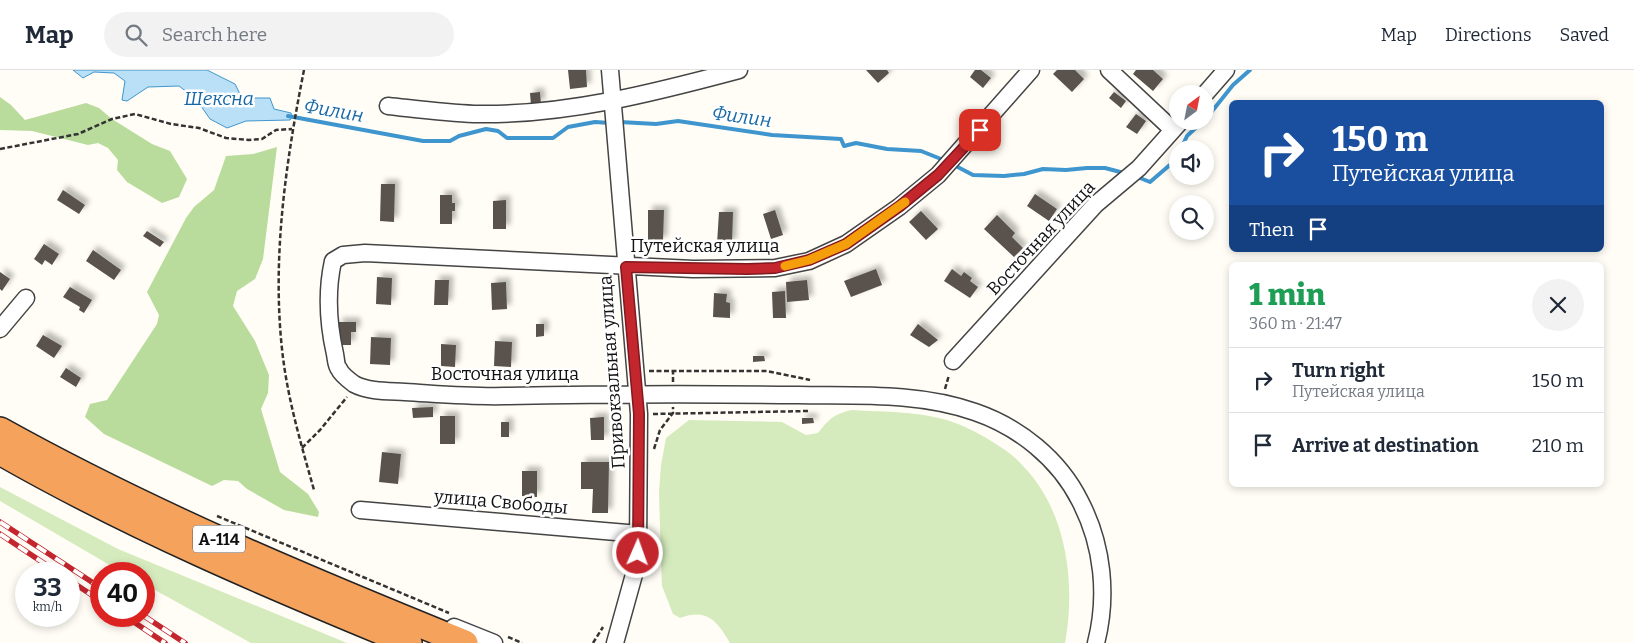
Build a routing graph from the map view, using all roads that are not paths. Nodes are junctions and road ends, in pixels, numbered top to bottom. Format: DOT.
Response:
graph roads {
  1 [pos="610,70"];
  2 [pos="739,70"];
  3 [pos="1031,70"];
  4 [pos="1109,70"];
  5 [pos="1226,70"];
  6 [pos="1213,85"];
  7 [pos="388,106"];
  8 [pos="613,108"];
  9 [pos="1169,119"];
  10 [pos="1173,130"];
  11 [pos="626,267"];
  12 [pos="26,298"];
  13 [pos="0,329"];
  14 [pos="953,362"];
  15 [pos="354,384"];
  16 [pos="638,394"];
  17 [pos="0,430"];
  18 [pos="0,452"];
  19 [pos="78,472"];
  20 [pos="360,510"];
  21 [pos="639,534"];
  22 [pos="625,607"];
  23 [pos="498,639"];
  24 [pos="409,643"];
  25 [pos="465,643"];
  26 [pos="603,643"];
  27 [pos="615,643"];
  28 [pos="1096,643"];
  1 -- 8 [label="street, Привокзальная улица"];
  2 -- 8 [label="street"];
  3 -- 11 [label="street, Путейская улица"];
  4 -- 9 [label="street"];
  5 -- 6 [label="street"];
  7 -- 8 [label="street"];
  8 -- 11 [label="street, Привокзальная улица"];
  10 -- 14 [label="street, Восточная улица"];
  11 -- 15 [label="street, Путейская улица"];
  11 -- 16 [label="street, Привокзальная улица"];
  12 -- 13 [label="street"];
  15 -- 16 [label="street, Восточная улица"];
  16 -- 21 [label="street, Привокзальная улица"];
  16 -- 28 [label="street, Восточная улица"];
  17 -- 19 [label="highway, А-114"];
  18 -- 24 [label="highway, А-114"];
  19 -- 23 [label="street"];
  19 -- 25 [label="highway, А-114"];
  20 -- 21 [label="street, улица Свободы"];
  21 -- 22 [label="street, Привокзальная улица"];
  22 -- 26 [label="street"];
  22 -- 27 [label="street, Привокзальная улица"];
}
